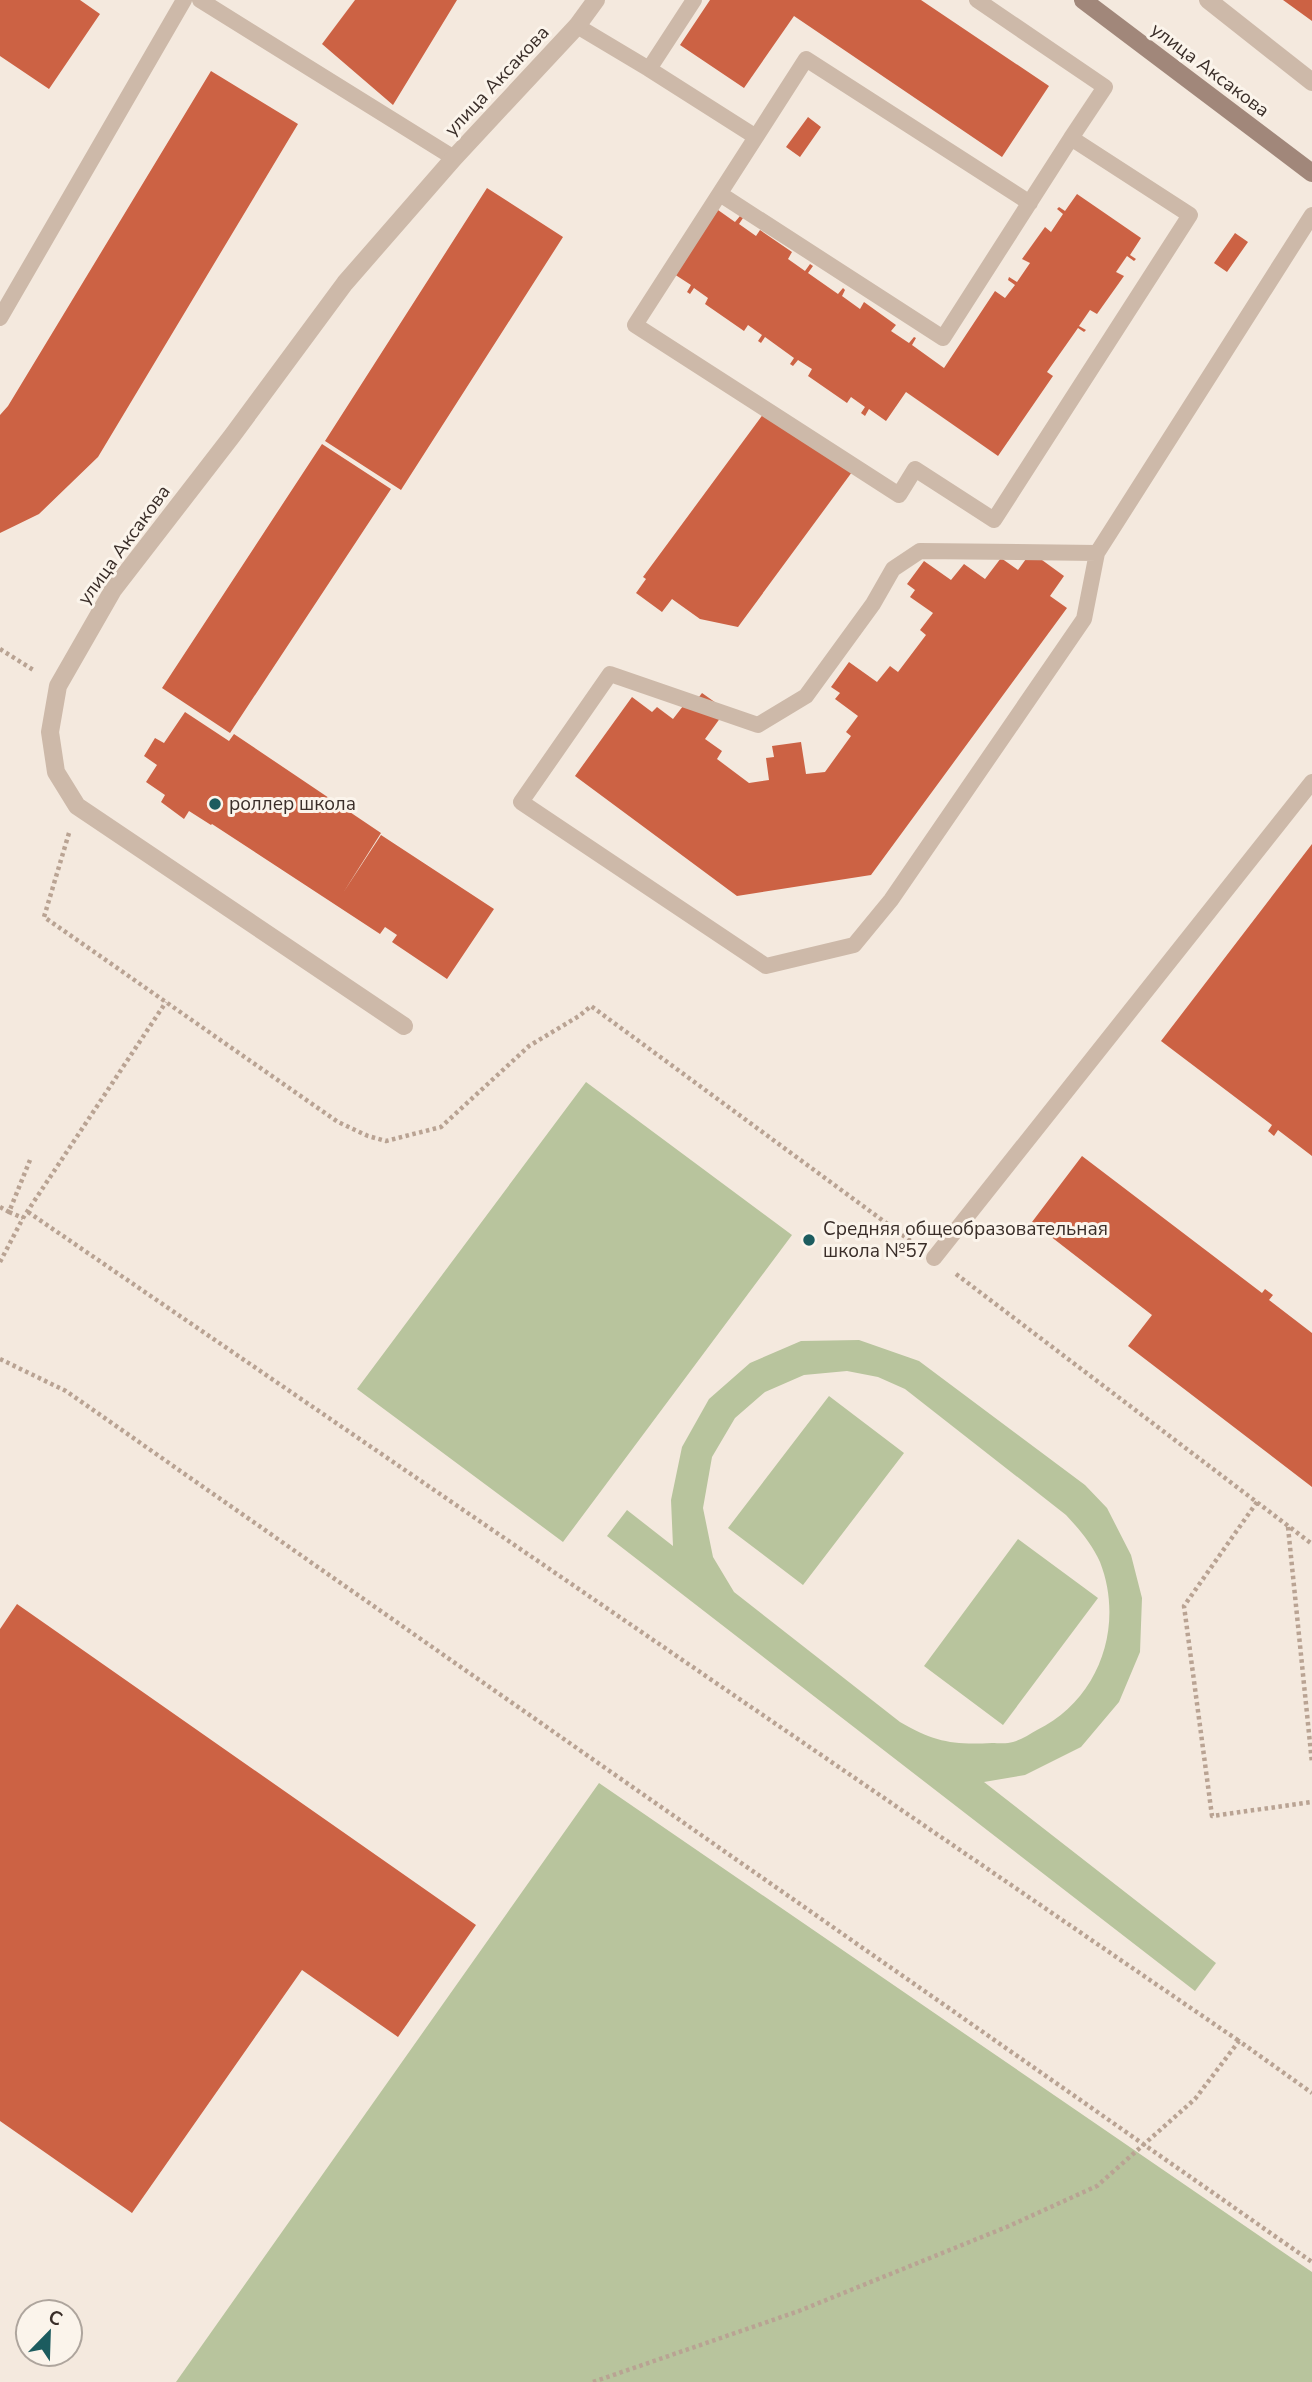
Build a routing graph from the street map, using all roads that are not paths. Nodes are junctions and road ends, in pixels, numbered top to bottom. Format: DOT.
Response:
graph roads {
  1 [pos="184,0"];
  2 [pos="200,0"];
  3 [pos="596,0"];
  4 [pos="694,0"];
  5 [pos="978,0"];
  6 [pos="1083,0"];
  7 [pos="1208,0"];
  8 [pos="577,26"];
  9 [pos="649,69"];
  10 [pos="1312,82"];
  11 [pos="756,137"];
  12 [pos="1072,138"];
  13 [pos="454,158"];
  14 [pos="1312,173"];
  15 [pos="720,194"];
  16 [pos="1030,203"];
  17 [pos="1312,215"];
  18 [pos="0,318"];
  19 [pos="1097,553"];
  20 [pos="1312,782"];
  21 [pos="404,1026"];
  22 [pos="934,1258"];
  1 -- 18 [label="lane"];
  2 -- 13 [label="lane, улица Аксакова"];
  3 -- 8 [label="street, улица Аксакова"];
  4 -- 9 [label="lane"];
  5 -- 12 [label="lane"];
  6 -- 14 [label="street, улица Аксакова"];
  7 -- 10 [label="street"];
  8 -- 9 [label="lane"];
  8 -- 13 [label="street, улица Аксакова"];
  9 -- 11 [label="lane"];
  11 -- 15 [label="lane"];
  11 -- 16 [label="lane"];
  12 -- 15 [label="lane"];
  12 -- 16 [label="lane"];
  13 -- 21 [label="street, улица Аксакова"];
  15 -- 16 [label="lane"];
  17 -- 19 [label="lane"];
  19 -- 19 [label="lane"];
  20 -- 22 [label="lane"];
}
